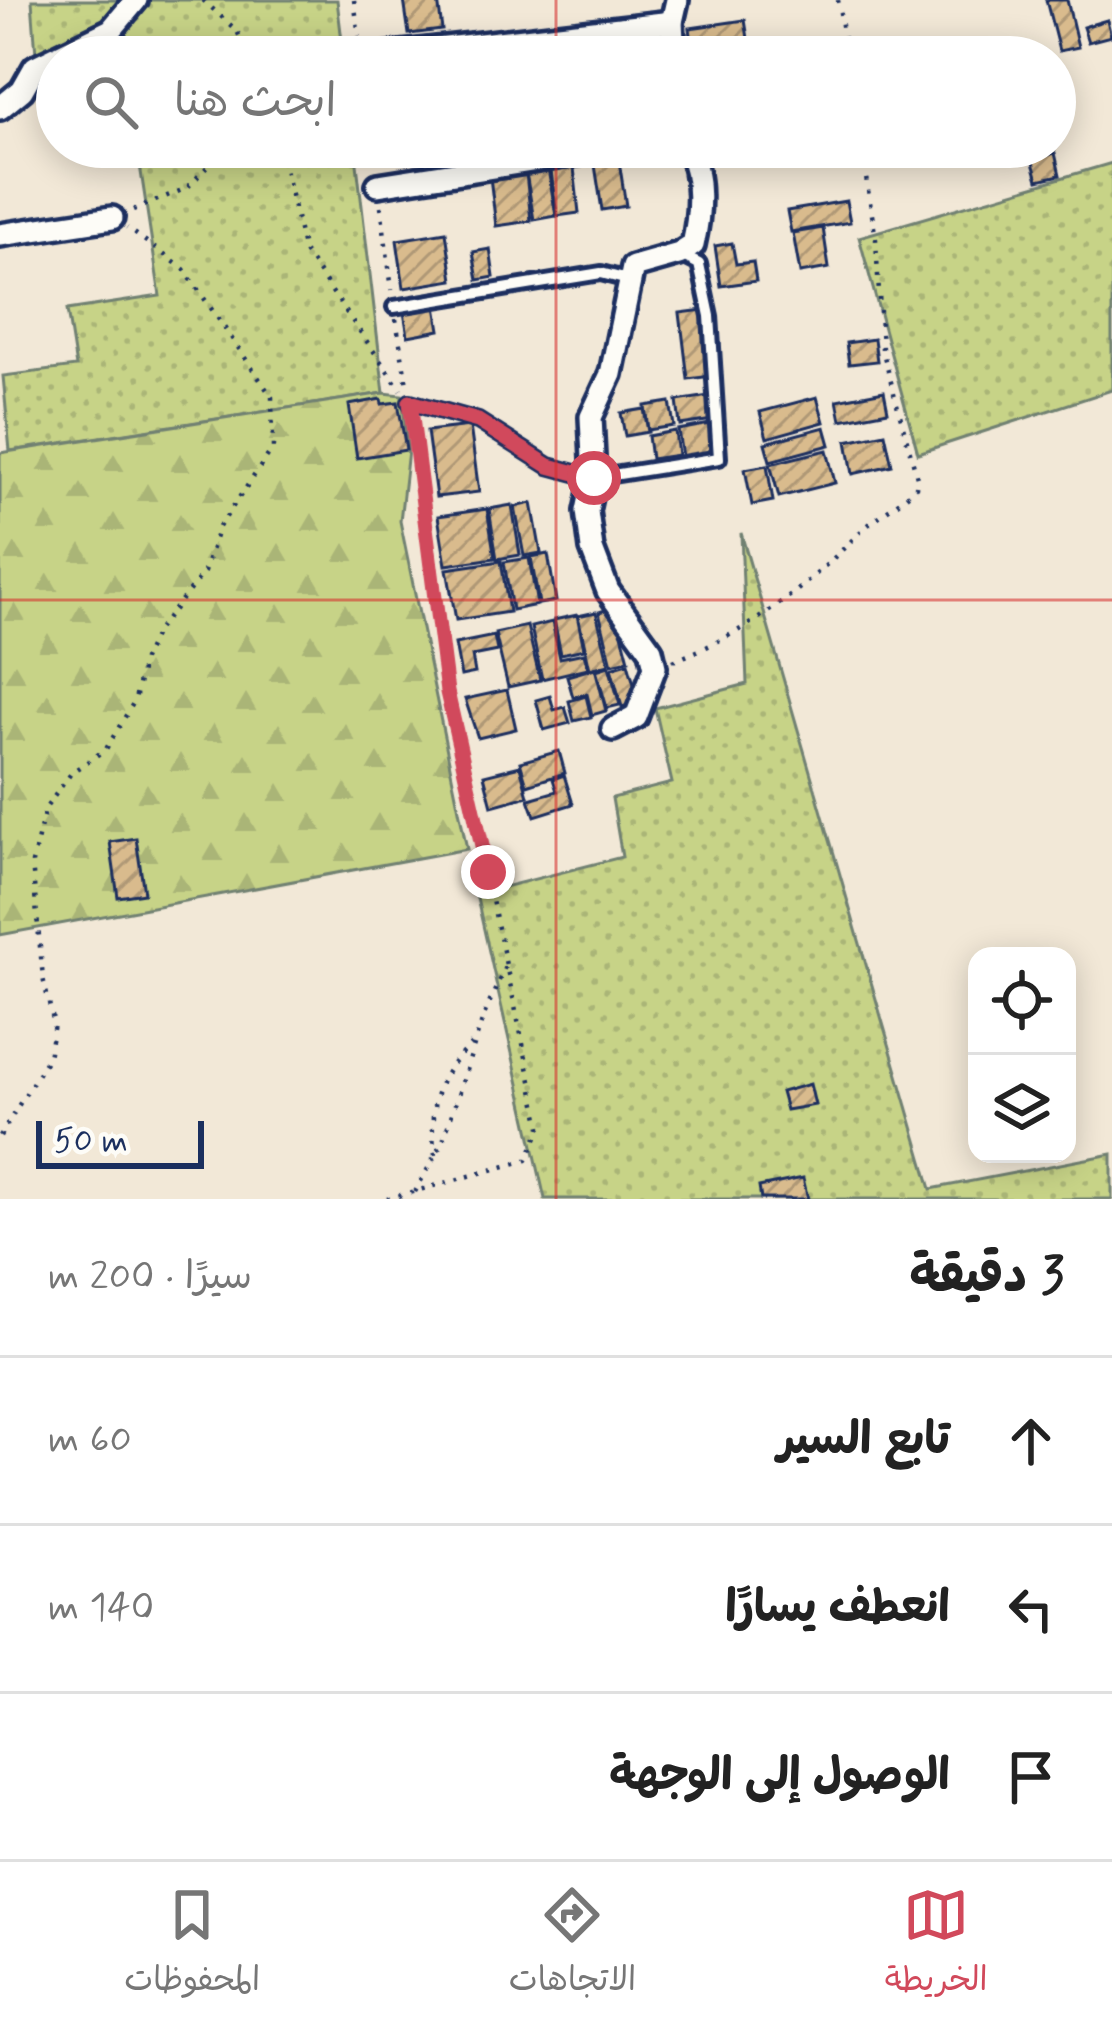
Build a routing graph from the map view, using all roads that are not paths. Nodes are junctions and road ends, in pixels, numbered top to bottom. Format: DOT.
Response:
graph roads {
  1 [pos="136,0"];
  2 [pos="675,11"];
  3 [pos="99,36"];
  4 [pos="464,36"];
  5 [pos="36,67"];
  6 [pos="0,107"];
  7 [pos="487,168"];
  8 [pos="694,168"];
  9 [pos="378,185"];
  10 [pos="112,218"];
  11 [pos="0,235"];
  12 [pos="679,254"];
  13 [pos="628,280"];
  14 [pos="394,307"];
  15 [pos="410,402"];
  16 [pos="594,478"];
  17 [pos="613,729"];
  1 -- 3 [label="street"];
  2 -- 4 [label="street"];
  5 -- 6 [label="street"];
  7 -- 9 [label="street"];
  8 -- 12 [label="street"];
  10 -- 11 [label="street"];
  12 -- 13 [label="street"];
  12 -- 16 [label="lane"];
  13 -- 14 [label="lane"];
  13 -- 16 [label="street"];
  15 -- 16 [label="lane"];
  16 -- 17 [label="street"];
}
